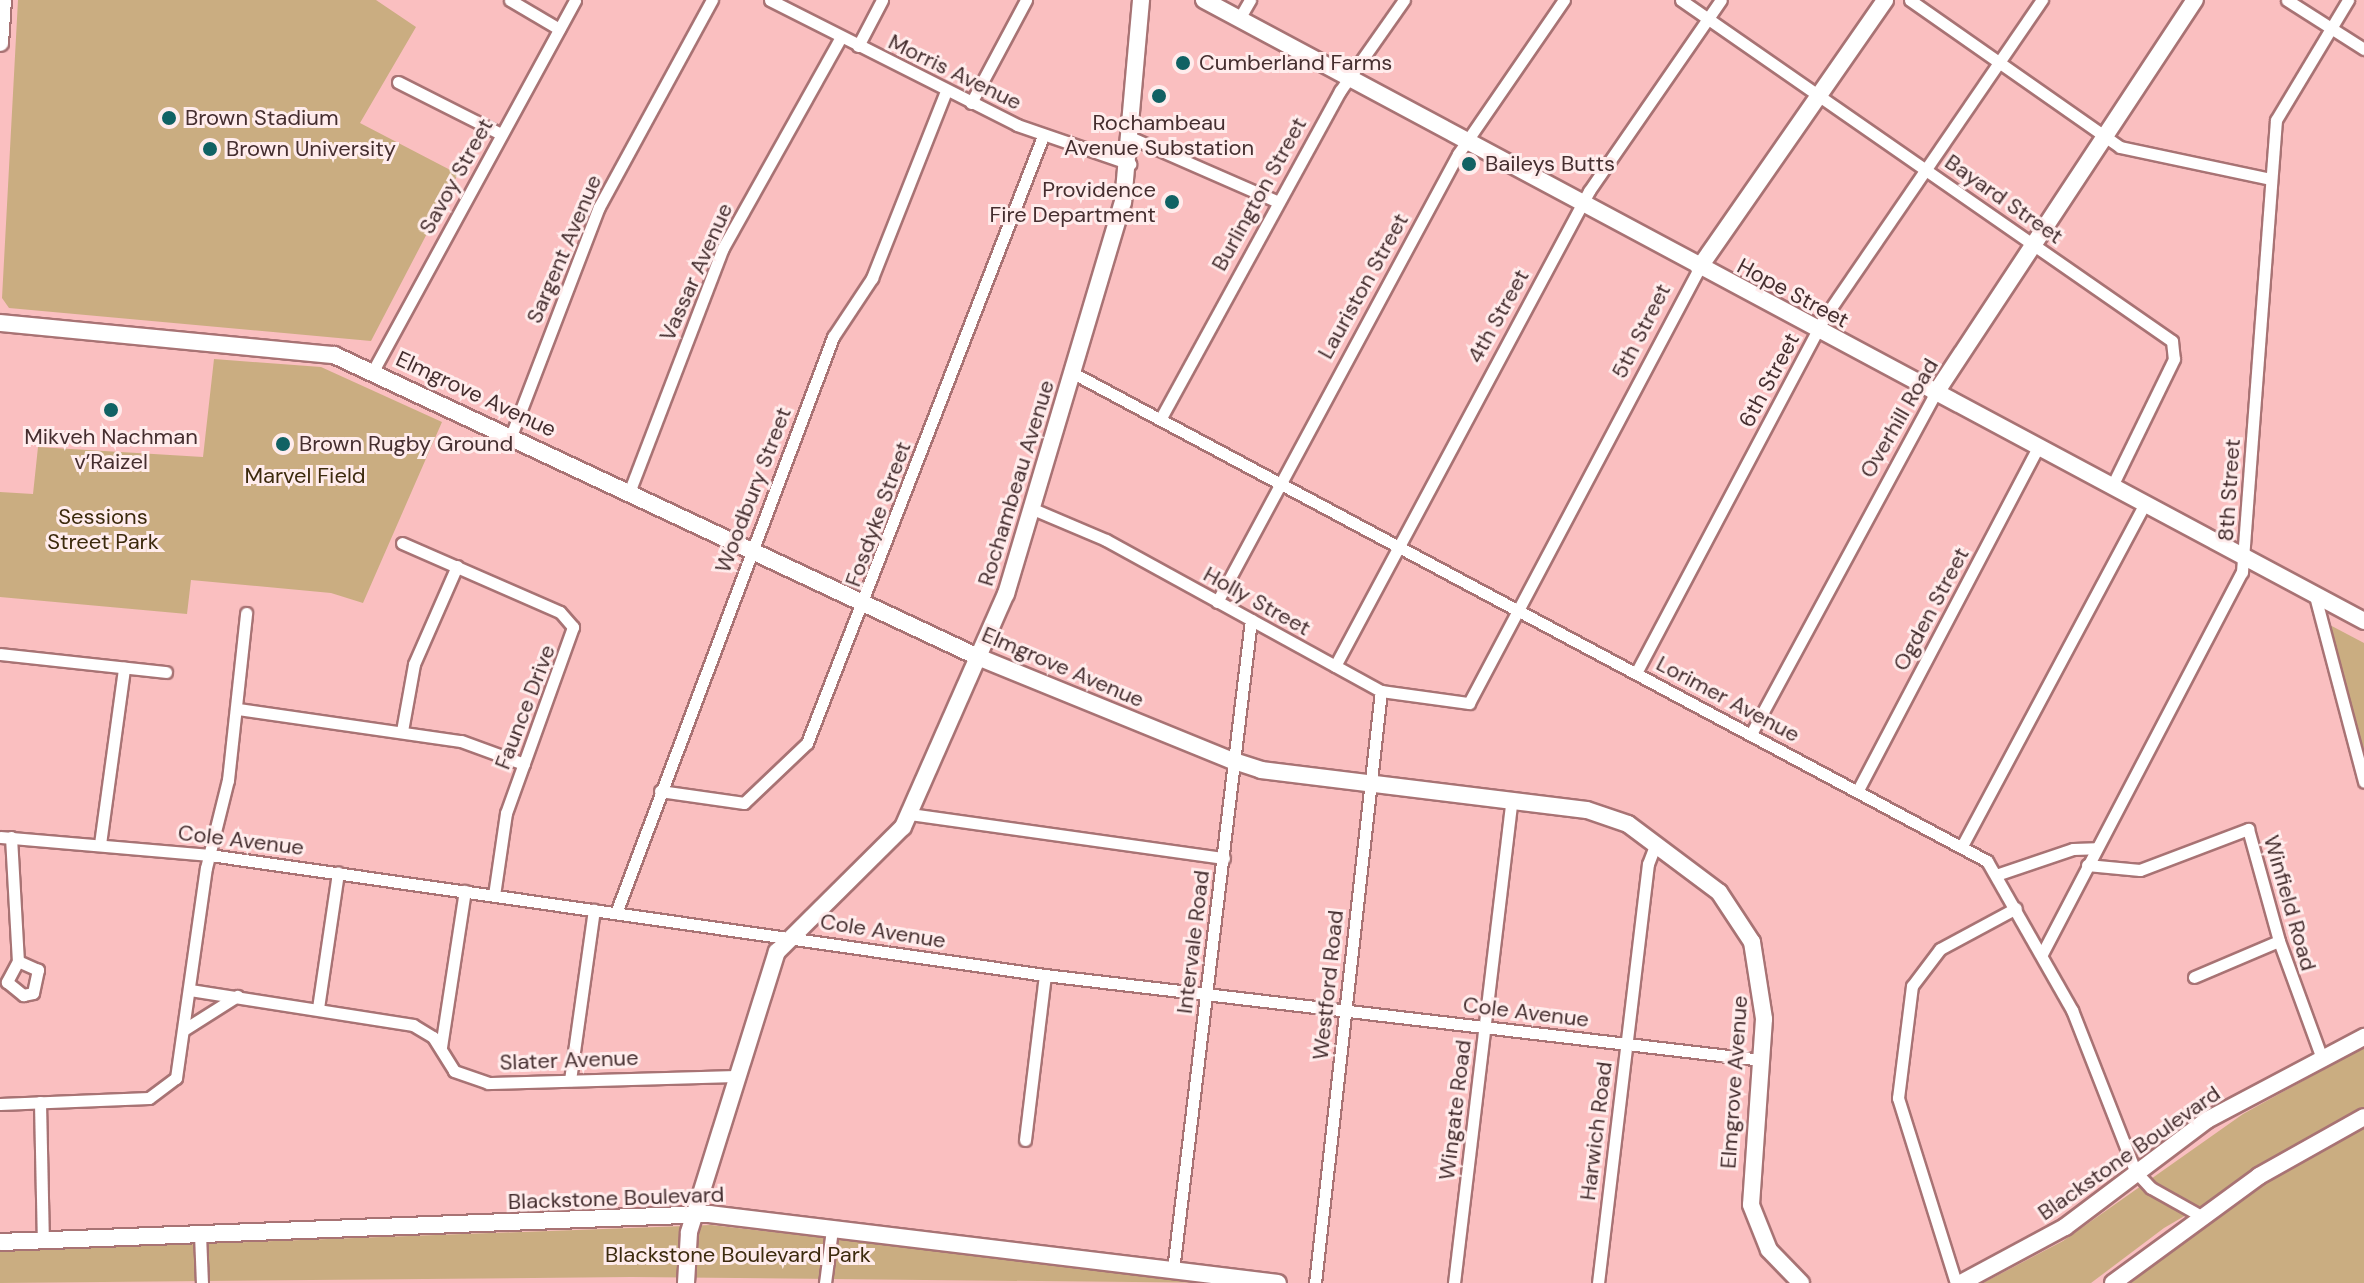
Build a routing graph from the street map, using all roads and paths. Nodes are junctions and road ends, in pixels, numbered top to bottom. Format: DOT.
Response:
graph roads {
  1 [pos="3,0"];
  2 [pos="510,0"];
  3 [pos="575,0"];
  4 [pos="712,0"];
  5 [pos="770,0"];
  6 [pos="882,0"];
  7 [pos="1026,0"];
  8 [pos="1141,0"];
  9 [pos="1204,0"];
  10 [pos="1250,0"];
  11 [pos="1404,0"];
  12 [pos="1564,0"];
  13 [pos="1681,0"];
  14 [pos="1721,0"];
  15 [pos="1885,0"];
  16 [pos="1910,0"];
  17 [pos="2042,0"];
  18 [pos="2195,0"];
  19 [pos="2287,0"];
  20 [pos="2348,0"];
  21 [pos="1239,19"];
  22 [pos="1708,19"];
  23 [pos="2330,28"];
  24 [pos="559,29"];
  25 [pos="841,37"];
  26 [pos="0,43"];
  27 [pos="858,46"];
  28 [pos="2364,49"];
  29 [pos="2000,64"];
  30 [pos="1349,78"];
  31 [pos="398,82"];
  32 [pos="946,91"];
  33 [pos="1819,95"];
  34 [pos="971,103"];
  35 [pos="501,134"];
  36 [pos="1043,136"];
  37 [pos="1132,138"];
  38 [pos="2108,139"];
  39 [pos="1465,143"];
  40 [pos="1130,164"];
  41 [pos="1926,170"];
  42 [pos="2271,179"];
  43 [pos="1276,201"];
  44 [pos="1582,204"];
  45 [pos="2035,245"];
  46 [pos="1699,268"];
  47 [pos="0,323"];
  48 [pos="1818,331"];
  49 [pos="373,371"];
  50 [pos="1073,373"];
  51 [pos="1935,394"];
  52 [pos="1162,416"];
  53 [pos="511,436"];
  54 [pos="2039,445"];
  55 [pos="1279,482"];
  56 [pos="2112,486"];
  57 [pos="630,490"];
  58 [pos="2145,503"];
  59 [pos="1033,509"];
  60 [pos="402,543"];
  61 [pos="1399,546"];
  62 [pos="752,548"];
  63 [pos="2243,557"];
  64 [pos="457,566"];
  65 [pos="2315,596"];
  66 [pos="867,602"];
  67 [pos="1217,602"];
  68 [pos="1516,610"];
  69 [pos="246,613"];
  70 [pos="1251,620"];
  71 [pos="2364,621"];
  72 [pos="0,654"];
  73 [pos="978,657"];
  74 [pos="1335,666"];
  75 [pos="124,668"];
  76 [pos="166,672"];
  77 [pos="1636,673"];
  78 [pos="1381,691"];
  79 [pos="1469,703"];
  80 [pos="238,709"];
  81 [pos="402,731"];
  82 [pos="1751,734"];
  83 [pos="1231,760"];
  84 [pos="524,764"];
  85 [pos="1371,779"];
  86 [pos="2364,782"];
  87 [pos="1858,790"];
  88 [pos="660,791"];
  89 [pos="1512,799"];
  90 [pos="910,814"];
  91 [pos="6,837"];
  92 [pos="1656,843"];
  93 [pos="100,844"];
  94 [pos="1962,846"];
  95 [pos="2096,848"];
  96 [pos="210,855"];
  97 [pos="1224,858"];
  98 [pos="2087,865"];
  99 [pos="338,872"];
  100 [pos="1999,874"];
  101 [pos="465,891"];
  102 [pos="494,895"];
  103 [pos="2016,908"];
  104 [pos="594,910"];
  105 [pos="616,913"];
  106 [pos="787,936"];
  107 [pos="2279,941"];
  108 [pos="2042,954"];
  109 [pos="18,961"];
  110 [pos="1045,975"];
  111 [pos="2194,977"];
  112 [pos="190,990"];
  113 [pos="237,996"];
  114 [pos="1206,996"];
  115 [pos="318,1008"];
  116 [pos="1345,1011"];
  117 [pos="1486,1027"];
  118 [pos="185,1029"];
  119 [pos="2364,1037"];
  120 [pos="1627,1045"];
  121 [pos="441,1047"];
  122 [pos="2321,1056"];
  123 [pos="1762,1060"];
  124 [pos="739,1076"];
  125 [pos="570,1080"];
  126 [pos="40,1102"];
  127 [pos="0,1104"];
  128 [pos="2364,1117"];
  129 [pos="1025,1140"];
  130 [pos="2135,1171"];
  131 [pos="694,1215"];
  132 [pos="2201,1216"];
  133 [pos="832,1229"];
  134 [pos="200,1234"];
  135 [pos="43,1240"];
  136 [pos="0,1242"];
  137 [pos="1173,1270"];
  138 [pos="202,1283"];
  139 [pos="686,1283"];
  140 [pos="825,1283"];
  141 [pos="1278,1283"];
  142 [pos="1315,1283"];
  143 [pos="1454,1283"];
  144 [pos="1598,1283"];
  145 [pos="1801,1283"];
  146 [pos="1959,1283"];
  147 [pos="2113,1283"];
  1 -- 26 [label="street"];
  2 -- 24 [label="street"];
  3 -- 24 [label="street, Savoy Street"];
  4 -- 53 [label="street, Sargent Avenue"];
  5 -- 25 [label="street, Morris Avenue"];
  6 -- 27 [label="street"];
  7 -- 34 [label="street"];
  8 -- 37 [label="street, Rochambeau Avenue"];
  9 -- 21 [label="street, Hope Street"];
  10 -- 21 [label="street"];
  11 -- 30 [label="street, Burlington Street"];
  12 -- 39 [label="street, Lauriston Street"];
  13 -- 22 [label="street, Bayard Street"];
  14 -- 22 [label="street, 4th Street"];
  15 -- 33 [label="street, 5th Street"];
  16 -- 29 [label="street"];
  17 -- 29 [label="street, 6th Street"];
  18 -- 38 [label="street, Overhill Road"];
  19 -- 23 [label="street"];
  20 -- 23 [label="street, 8th Street"];
  21 -- 30 [label="street, Hope Street"];
  22 -- 33 [label="street, Bayard Street"];
  22 -- 44 [label="street, 4th Street"];
  23 -- 28 [label="street"];
  23 -- 42 [label="street, 8th Street"];
  24 -- 35 [label="street, Savoy Street"];
  25 -- 27 [label="street, Morris Avenue"];
  25 -- 57 [label="street, Vassar Avenue"];
  27 -- 32 [label="street, Morris Avenue"];
  29 -- 38 [label="street"];
  29 -- 41 [label="street, 6th Street"];
  30 -- 39 [label="street, Hope Street"];
  30 -- 43 [label="street, Burlington Street"];
  31 -- 35 [label="street"];
  32 -- 34 [label="street, Morris Avenue"];
  32 -- 62 [label="street, Woodbury Street"];
  33 -- 41 [label="street, Bayard Street"];
  33 -- 46 [label="street, 5th Street"];
  34 -- 36 [label="street, Morris Avenue"];
  35 -- 49 [label="street, Savoy Street"];
  36 -- 40 [label="street, Morris Avenue"];
  36 -- 66 [label="street, Fosdyke Street"];
  37 -- 40 [label="street, Rochambeau Avenue"];
  37 -- 43 [label="street"];
  38 -- 42 [label="street"];
  38 -- 45 [label="street, Overhill Road"];
  39 -- 44 [label="street, Hope Street"];
  39 -- 55 [label="street, Lauriston Street"];
  40 -- 50 [label="street, Rochambeau Avenue"];
  41 -- 45 [label="street, Bayard Street"];
  41 -- 48 [label="street, 6th Street"];
  42 -- 63 [label="street, 8th Street"];
  43 -- 52 [label="street, Burlington Street"];
  44 -- 46 [label="street, Hope Street"];
  44 -- 61 [label="street, 4th Street"];
  45 -- 51 [label="street, Overhill Road"];
  45 -- 56 [label="street, Bayard Street"];
  46 -- 48 [label="street, Hope Street"];
  46 -- 68 [label="street, 5th Street"];
  47 -- 49 [label="street, Elmgrove Avenue"];
  48 -- 51 [label="street, Hope Street"];
  48 -- 77 [label="street, 6th Street"];
  49 -- 53 [label="street, Elmgrove Avenue"];
  50 -- 52 [label="street, Lorimer Avenue"];
  50 -- 59 [label="street, Rochambeau Avenue"];
  51 -- 54 [label="street, Hope Street"];
  51 -- 82 [label="street, Overhill Road"];
  52 -- 55 [label="street, Lorimer Avenue"];
  53 -- 57 [label="street, Elmgrove Avenue"];
  54 -- 56 [label="street, Hope Street"];
  54 -- 87 [label="street, Ogden Street"];
  55 -- 61 [label="street, Lorimer Avenue"];
  55 -- 67 [label="street, Lauriston Street"];
  56 -- 58 [label="street, Hope Street"];
  57 -- 62 [label="street, Elmgrove Avenue"];
  58 -- 63 [label="street, Hope Street"];
  58 -- 94 [label="street"];
  59 -- 67 [label="street, Holly Street"];
  59 -- 73 [label="street, Rochambeau Avenue"];
  60 -- 64 [label="street, Faunce Drive"];
  61 -- 68 [label="street, Lorimer Avenue"];
  61 -- 74 [label="street, 4th Street"];
  62 -- 66 [label="street, Elmgrove Avenue"];
  62 -- 88 [label="street, Woodbury Street"];
  63 -- 65 [label="street, Hope Street"];
  63 -- 95 [label="street, 8th Street"];
  64 -- 81 [label="street"];
  64 -- 84 [label="street, Faunce Drive"];
  65 -- 71 [label="street, Hope Street"];
  65 -- 86 [label="street"];
  66 -- 73 [label="street, Elmgrove Avenue"];
  66 -- 88 [label="street, Fosdyke Street"];
  67 -- 70 [label="street, Holly Street"];
  68 -- 77 [label="street, Lorimer Avenue"];
  68 -- 79 [label="street, 5th Street"];
  69 -- 80 [label="street"];
  70 -- 74 [label="street, Holly Street"];
  70 -- 83 [label="street, Intervale Road"];
  72 -- 75 [label="street"];
  73 -- 83 [label="street, Elmgrove Avenue"];
  73 -- 90 [label="street, Rochambeau Avenue"];
  74 -- 78 [label="street, Holly Street"];
  75 -- 76 [label="street"];
  75 -- 93 [label="street"];
  77 -- 82 [label="street, Lorimer Avenue"];
  78 -- 79 [label="street, Holly Street"];
  78 -- 85 [label="street, Westford Road"];
  80 -- 81 [label="street"];
  80 -- 96 [label="street"];
  81 -- 84 [label="street"];
  82 -- 87 [label="street, Lorimer Avenue"];
  83 -- 85 [label="street, Elmgrove Avenue"];
  83 -- 97 [label="street, Intervale Road"];
  84 -- 102 [label="street, Faunce Drive"];
  85 -- 89 [label="street, Elmgrove Avenue"];
  85 -- 116 [label="street, Westford Road"];
  87 -- 94 [label="street, Lorimer Avenue"];
  88 -- 105 [label="street, Woodbury Street"];
  89 -- 92 [label="street, Elmgrove Avenue"];
  89 -- 117 [label="street, Wingate Road"];
  90 -- 97 [label="street"];
  90 -- 106 [label="street, Rochambeau Avenue"];
  91 -- 93 [label="street, Cole Avenue"];
  91 -- 109 [label="street"];
  92 -- 120 [label="street, Harwich Road"];
  92 -- 123 [label="street, Elmgrove Avenue"];
  93 -- 96 [label="street, Cole Avenue"];
  94 -- 100 [label="street, Lorimer Avenue"];
  95 -- 98 [label="street, 8th Street"];
  95 -- 100 [label="street"];
  96 -- 99 [label="street, Cole Avenue"];
  96 -- 112 [label="street"];
  97 -- 114 [label="street, Intervale Road"];
  98 -- 107 [label="street, Winfield Road"];
  98 -- 108 [label="street, 8th Street"];
  99 -- 101 [label="street, Cole Avenue"];
  99 -- 115 [label="street"];
  100 -- 103 [label="street, Lorimer Avenue"];
  101 -- 102 [label="street, Cole Avenue"];
  101 -- 121 [label="street"];
  102 -- 104 [label="street, Cole Avenue"];
  103 -- 108 [label="street, Lorimer Avenue"];
  103 -- 146 [label="street"];
  104 -- 105 [label="street, Cole Avenue"];
  104 -- 125 [label="street"];
  105 -- 106 [label="street, Cole Avenue"];
  106 -- 110 [label="street, Cole Avenue"];
  106 -- 124 [label="street, Rochambeau Avenue"];
  107 -- 111 [label="street"];
  107 -- 122 [label="street, Winfield Road"];
  108 -- 130 [label="street, Lorimer Avenue"];
  110 -- 114 [label="street, Cole Avenue"];
  110 -- 129 [label="street"];
  112 -- 113 [label="street, Slater Avenue"];
  112 -- 118 [label="street"];
  113 -- 115 [label="street, Slater Avenue"];
  113 -- 118 [label="street"];
  114 -- 116 [label="street, Cole Avenue"];
  114 -- 137 [label="street, Intervale Road"];
  115 -- 121 [label="street, Slater Avenue"];
  116 -- 117 [label="street, Cole Avenue"];
  116 -- 142 [label="street, Westford Road"];
  117 -- 120 [label="street, Cole Avenue"];
  117 -- 143 [label="street, Wingate Road"];
  118 -- 126 [label="street"];
  119 -- 122 [label="street, Blackstone Boulevard"];
  120 -- 123 [label="street, Cole Avenue"];
  120 -- 144 [label="street, Harwich Road"];
  121 -- 125 [label="street, Slater Avenue"];
  122 -- 130 [label="street, Blackstone Boulevard"];
  123 -- 145 [label="street, Elmgrove Avenue"];
  124 -- 125 [label="street, Slater Avenue"];
  124 -- 131 [label="street, Rochambeau Avenue"];
  126 -- 127 [label="street"];
  126 -- 135 [label="street"];
  128 -- 132 [label="street"];
  130 -- 132 [label="street"];
  130 -- 146 [label="street, Blackstone Boulevard"];
  131 -- 133 [label="street, Blackstone Boulevard"];
  131 -- 134 [label="street, Blackstone Boulevard"];
  131 -- 139 [label="street, Rochambeau Avenue"];
  132 -- 147 [label="street"];
  133 -- 137 [label="street, Blackstone Boulevard"];
  133 -- 140 [label="street"];
  134 -- 135 [label="street, Blackstone Boulevard"];
  134 -- 138 [label="street"];
  135 -- 136 [label="street, Blackstone Boulevard"];
  137 -- 141 [label="street, Blackstone Boulevard"];
}
